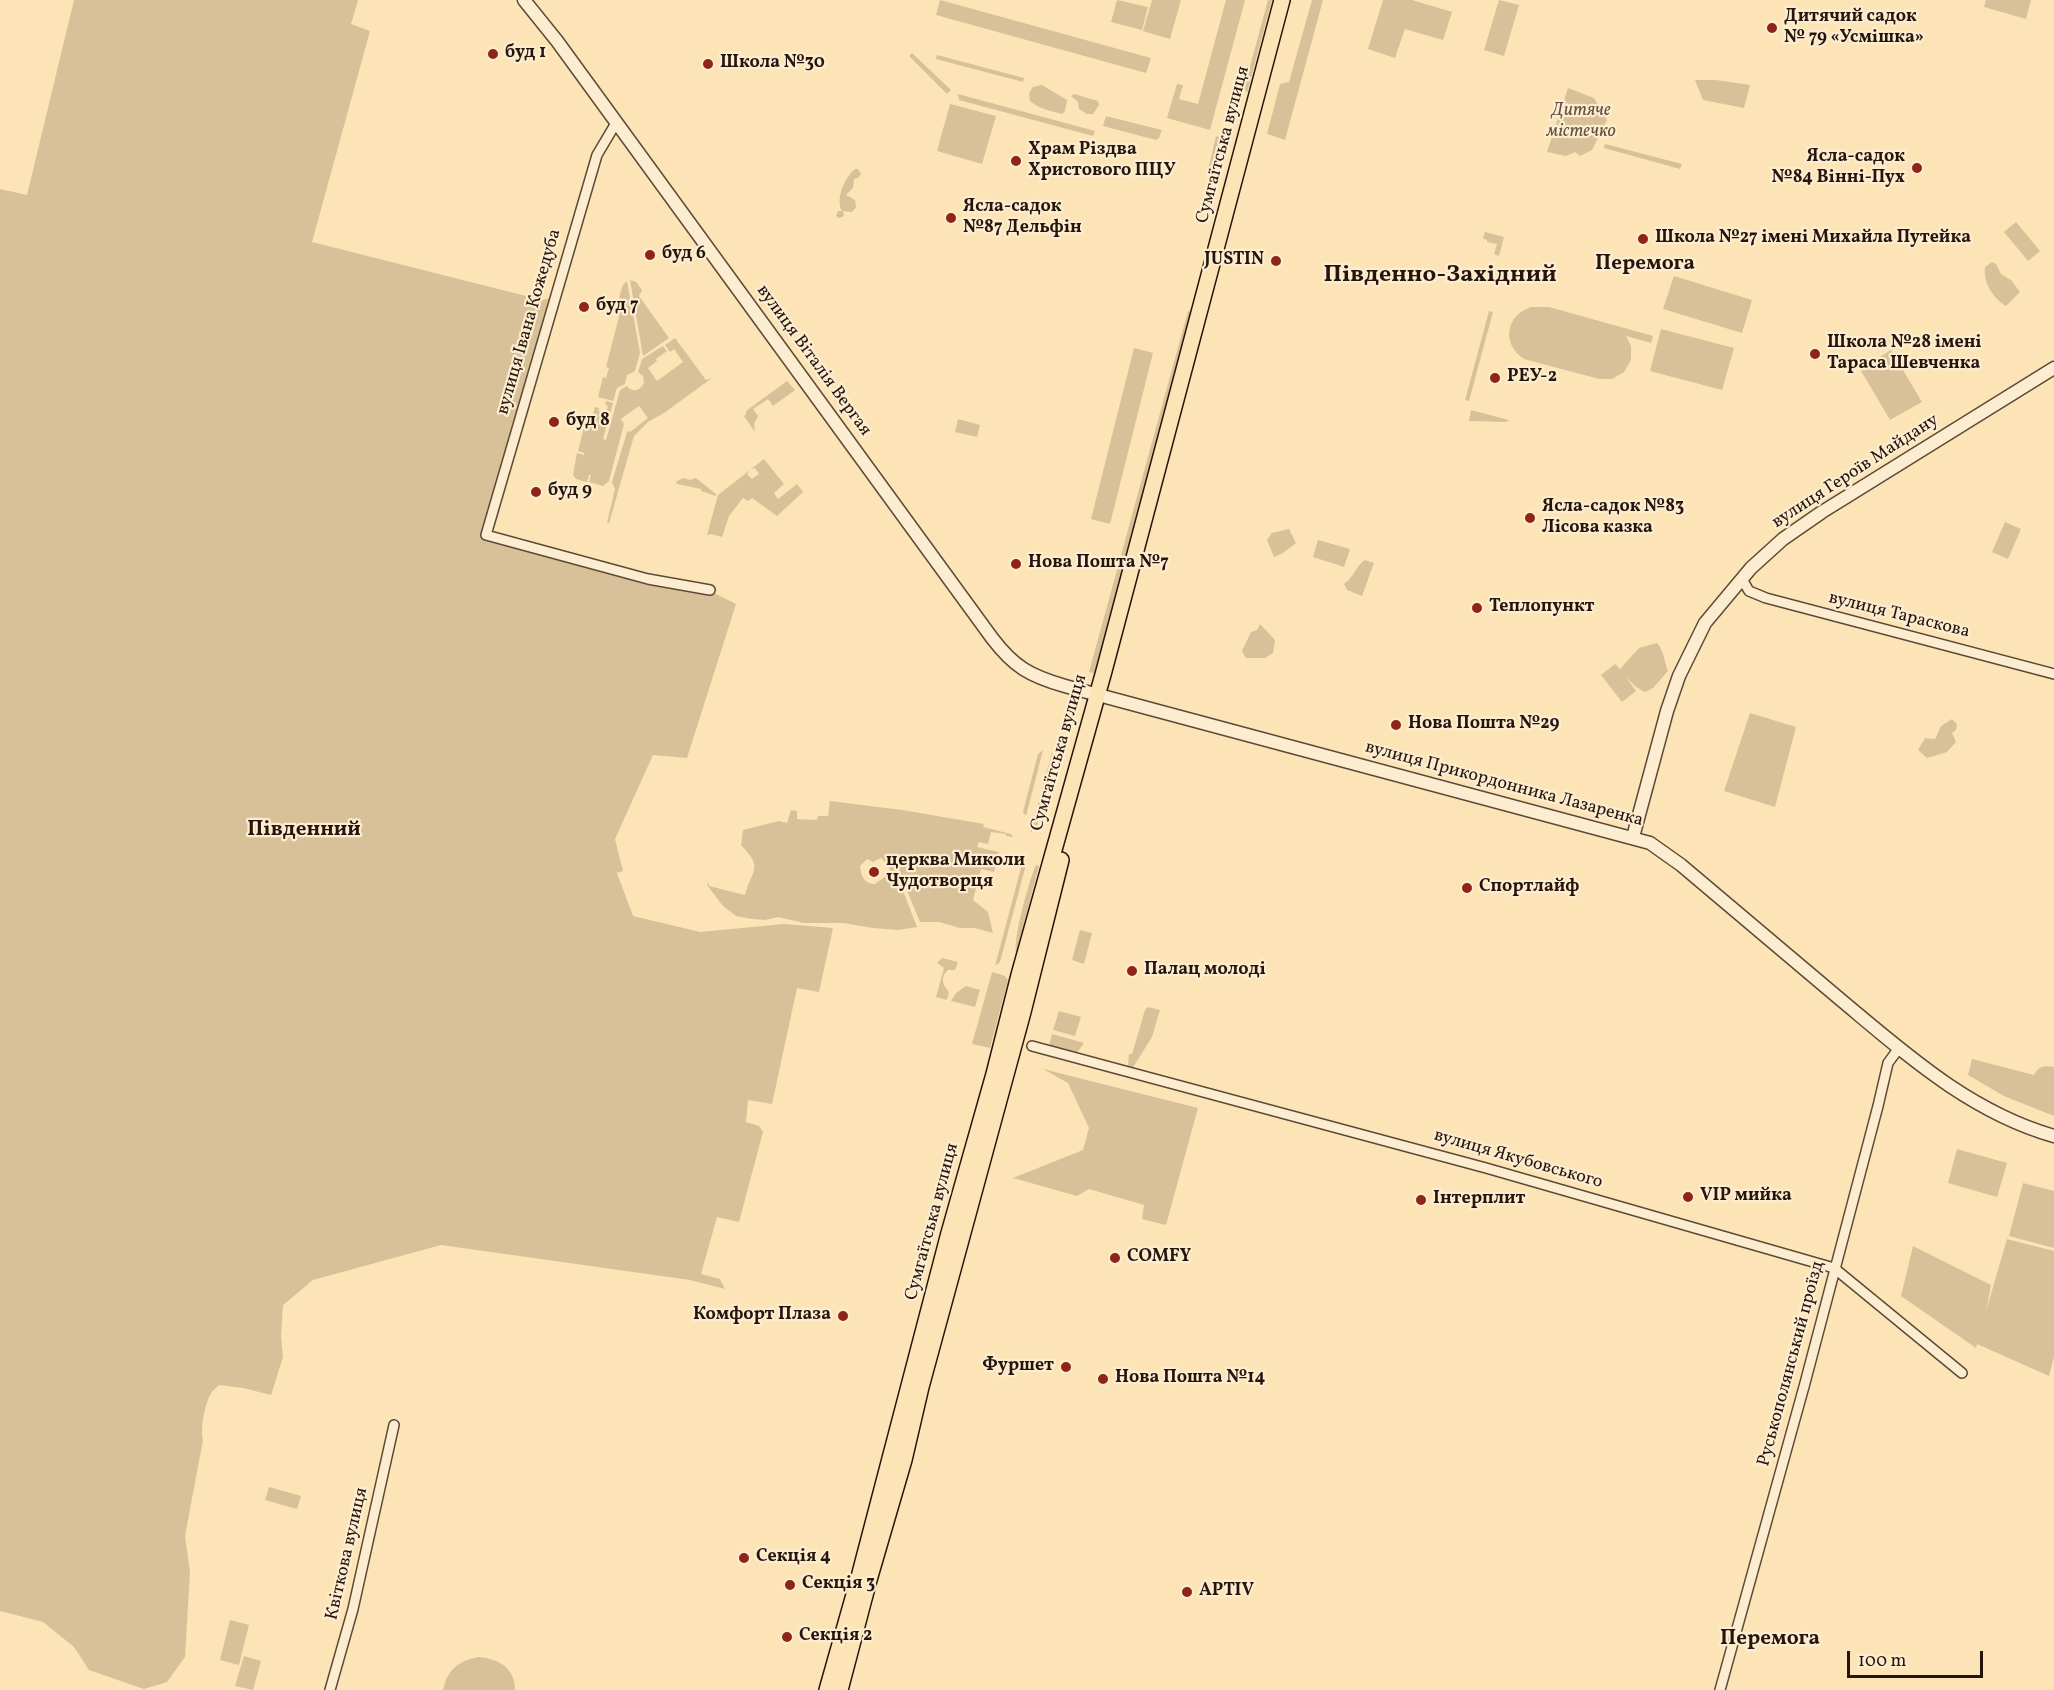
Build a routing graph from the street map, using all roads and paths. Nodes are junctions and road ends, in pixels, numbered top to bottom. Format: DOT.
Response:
graph roads {
  1 [pos="524,0"];
  2 [pos="1282,0"];
  3 [pos="1292,0"];
  4 [pos="616,123"];
  5 [pos="2054,368"];
  6 [pos="1742,579"];
  7 [pos="710,590"];
  8 [pos="2054,674"];
  9 [pos="1101,696"];
  10 [pos="1633,837"];
  11 [pos="1032,1046"];
  12 [pos="1899,1048"];
  13 [pos="2054,1136"];
  14 [pos="1834,1268"];
  15 [pos="1962,1373"];
  16 [pos="394,1425"];
  17 [pos="872,1545"];
  18 [pos="330,1690"];
  19 [pos="827,1690"];
  20 [pos="840,1690"];
  21 [pos="1720,1690"];
  1 -- 4 [label="street, вулиця Віталія Вергая"];
  2 -- 9 [label="main road, Сумгаїтська вулиця"];
  3 -- 9 [label="main road, Сумгаїтська вулиця"];
  4 -- 7 [label="street, вулиця Івана Кожедуба"];
  4 -- 9 [label="street, вулиця Віталія Вергая"];
  5 -- 6 [label="street, вулиця Героїв Майдану"];
  6 -- 8 [label="street, вулиця Тараскова"];
  6 -- 10 [label="street, вулиця Героїв Майдану"];
  9 -- 10 [label="street, вулиця Прикордонника Лазаренка"];
  9 -- 17 [label="main road, Сумгаїтська вулиця"];
  10 -- 12 [label="street, вулиця Прикордонника Лазаренка"];
  11 -- 14 [label="street, вулиця Якубовського"];
  12 -- 13 [label="street, вулиця Прикордонника Лазаренка"];
  12 -- 14 [label="street, Руськополянський проїзд"];
  14 -- 15 [label="street, вулиця Якубовського"];
  14 -- 21 [label="street, Руськополянський проїзд"];
  16 -- 18 [label="street, Квіткова вулиця"];
  17 -- 19 [label="main road, Сумгаїтська вулиця"];
  17 -- 20 [label="main road, Сумгаїтська вулиця"];
}
